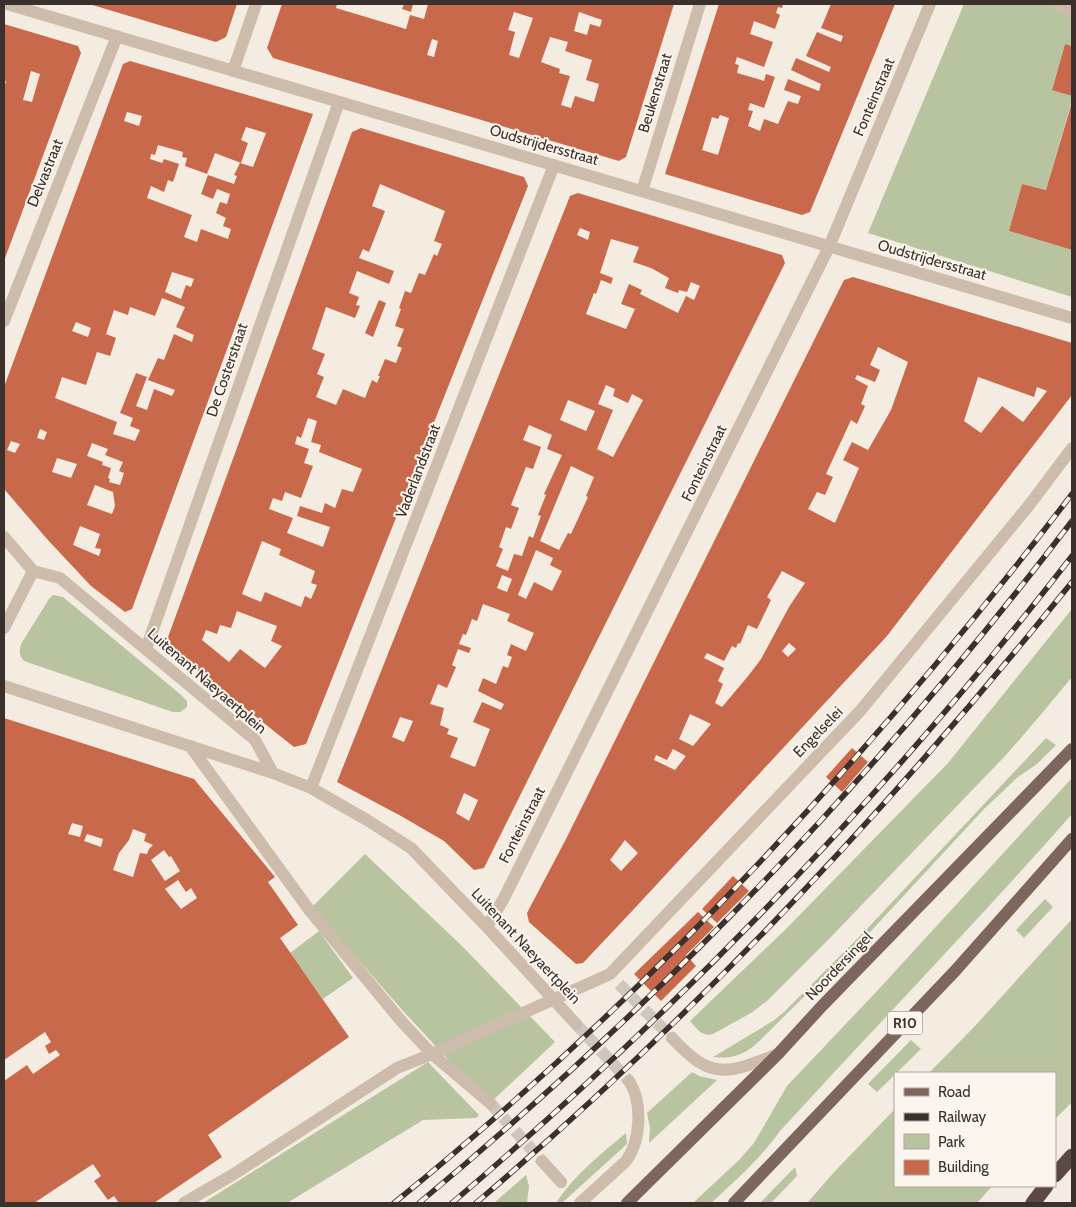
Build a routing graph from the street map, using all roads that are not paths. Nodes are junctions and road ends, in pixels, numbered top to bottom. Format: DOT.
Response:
graph roads {
  1 [pos="7,4"];
  2 [pos="256,4"];
  3 [pos="700,4"];
  4 [pos="930,4"];
  5 [pos="1058,4"];
  6 [pos="1072,13"];
  7 [pos="117,36"];
  8 [pos="233,71"];
  9 [pos="339,102"];
  10 [pos="554,165"];
  11 [pos="642,191"];
  12 [pos="829,247"];
  13 [pos="1072,318"];
  14 [pos="4,321"];
  15 [pos="1072,448"];
  16 [pos="4,537"];
  17 [pos="33,571"];
  18 [pos="4,628"];
  19 [pos="146,649"];
  20 [pos="4,686"];
  21 [pos="190,746"];
  22 [pos="1072,749"];
  23 [pos="273,773"];
  24 [pos="311,788"];
  25 [pos="1072,839"];
  26 [pos="487,927"];
  27 [pos="553,1000"];
  28 [pos="576,1024"];
  29 [pos="672,1038"];
  30 [pos="432,1054"];
  31 [pos="778,1054"];
  32 [pos="628,1081"];
  33 [pos="491,1104"];
  34 [pos="1072,1156"];
  35 [pos="542,1161"];
  36 [pos="1056,1174"];
  37 [pos="561,1182"];
  38 [pos="1045,1187"];
  39 [pos="184,1203"];
  40 [pos="580,1203"];
  41 [pos="628,1203"];
  42 [pos="734,1203"];
  43 [pos="1032,1203"];
  1 -- 7 [label="street, Oudstrijdersstraat"];
  2 -- 8 [label="street"];
  3 -- 11 [label="street, Beukenstraat"];
  4 -- 12 [label="street, Fonteinstraat"];
  5 -- 6 [label="street"];
  7 -- 8 [label="street, Oudstrijdersstraat"];
  7 -- 14 [label="street, Delvastraat"];
  8 -- 9 [label="street, Oudstrijdersstraat"];
  9 -- 10 [label="street, Oudstrijdersstraat"];
  9 -- 19 [label="street, De Costerstraat"];
  10 -- 11 [label="street, Oudstrijdersstraat"];
  10 -- 24 [label="street, Vaderlandstraat"];
  11 -- 12 [label="street, Oudstrijdersstraat"];
  12 -- 13 [label="street, Oudstrijdersstraat"];
  12 -- 26 [label="street, Fonteinstraat"];
  15 -- 27 [label="street, Engelselei"];
  16 -- 17 [label="street"];
  17 -- 18 [label="street"];
  17 -- 19 [label="street, Luitenant Naeyaertplein"];
  19 -- 23 [label="street, Luitenant Naeyaertplein"];
  20 -- 21 [label="street"];
  21 -- 23 [label="street"];
  21 -- 30 [label="street"];
  22 -- 31 [label="main road, Noordersingel"];
  23 -- 24 [label="street, Luitenant Naeyaertplein"];
  24 -- 26 [label="street, Luitenant Naeyaertplein"];
  25 -- 42 [label="main road, R10"];
  26 -- 27 [label="street, Luitenant Naeyaertplein"];
  27 -- 28 [label="street, Luitenant Naeyaertplein"];
  27 -- 30 [label="street, Engelselei"];
  29 -- 31 [label="street"];
  30 -- 33 [label="street"];
  30 -- 39 [label="street, Engelselei"];
  31 -- 41 [label="main road, Noordersingel"];
  32 -- 40 [label="street"];
  34 -- 36 [label="highway"];
  35 -- 37 [label="street"];
  38 -- 43 [label="highway"];
}
